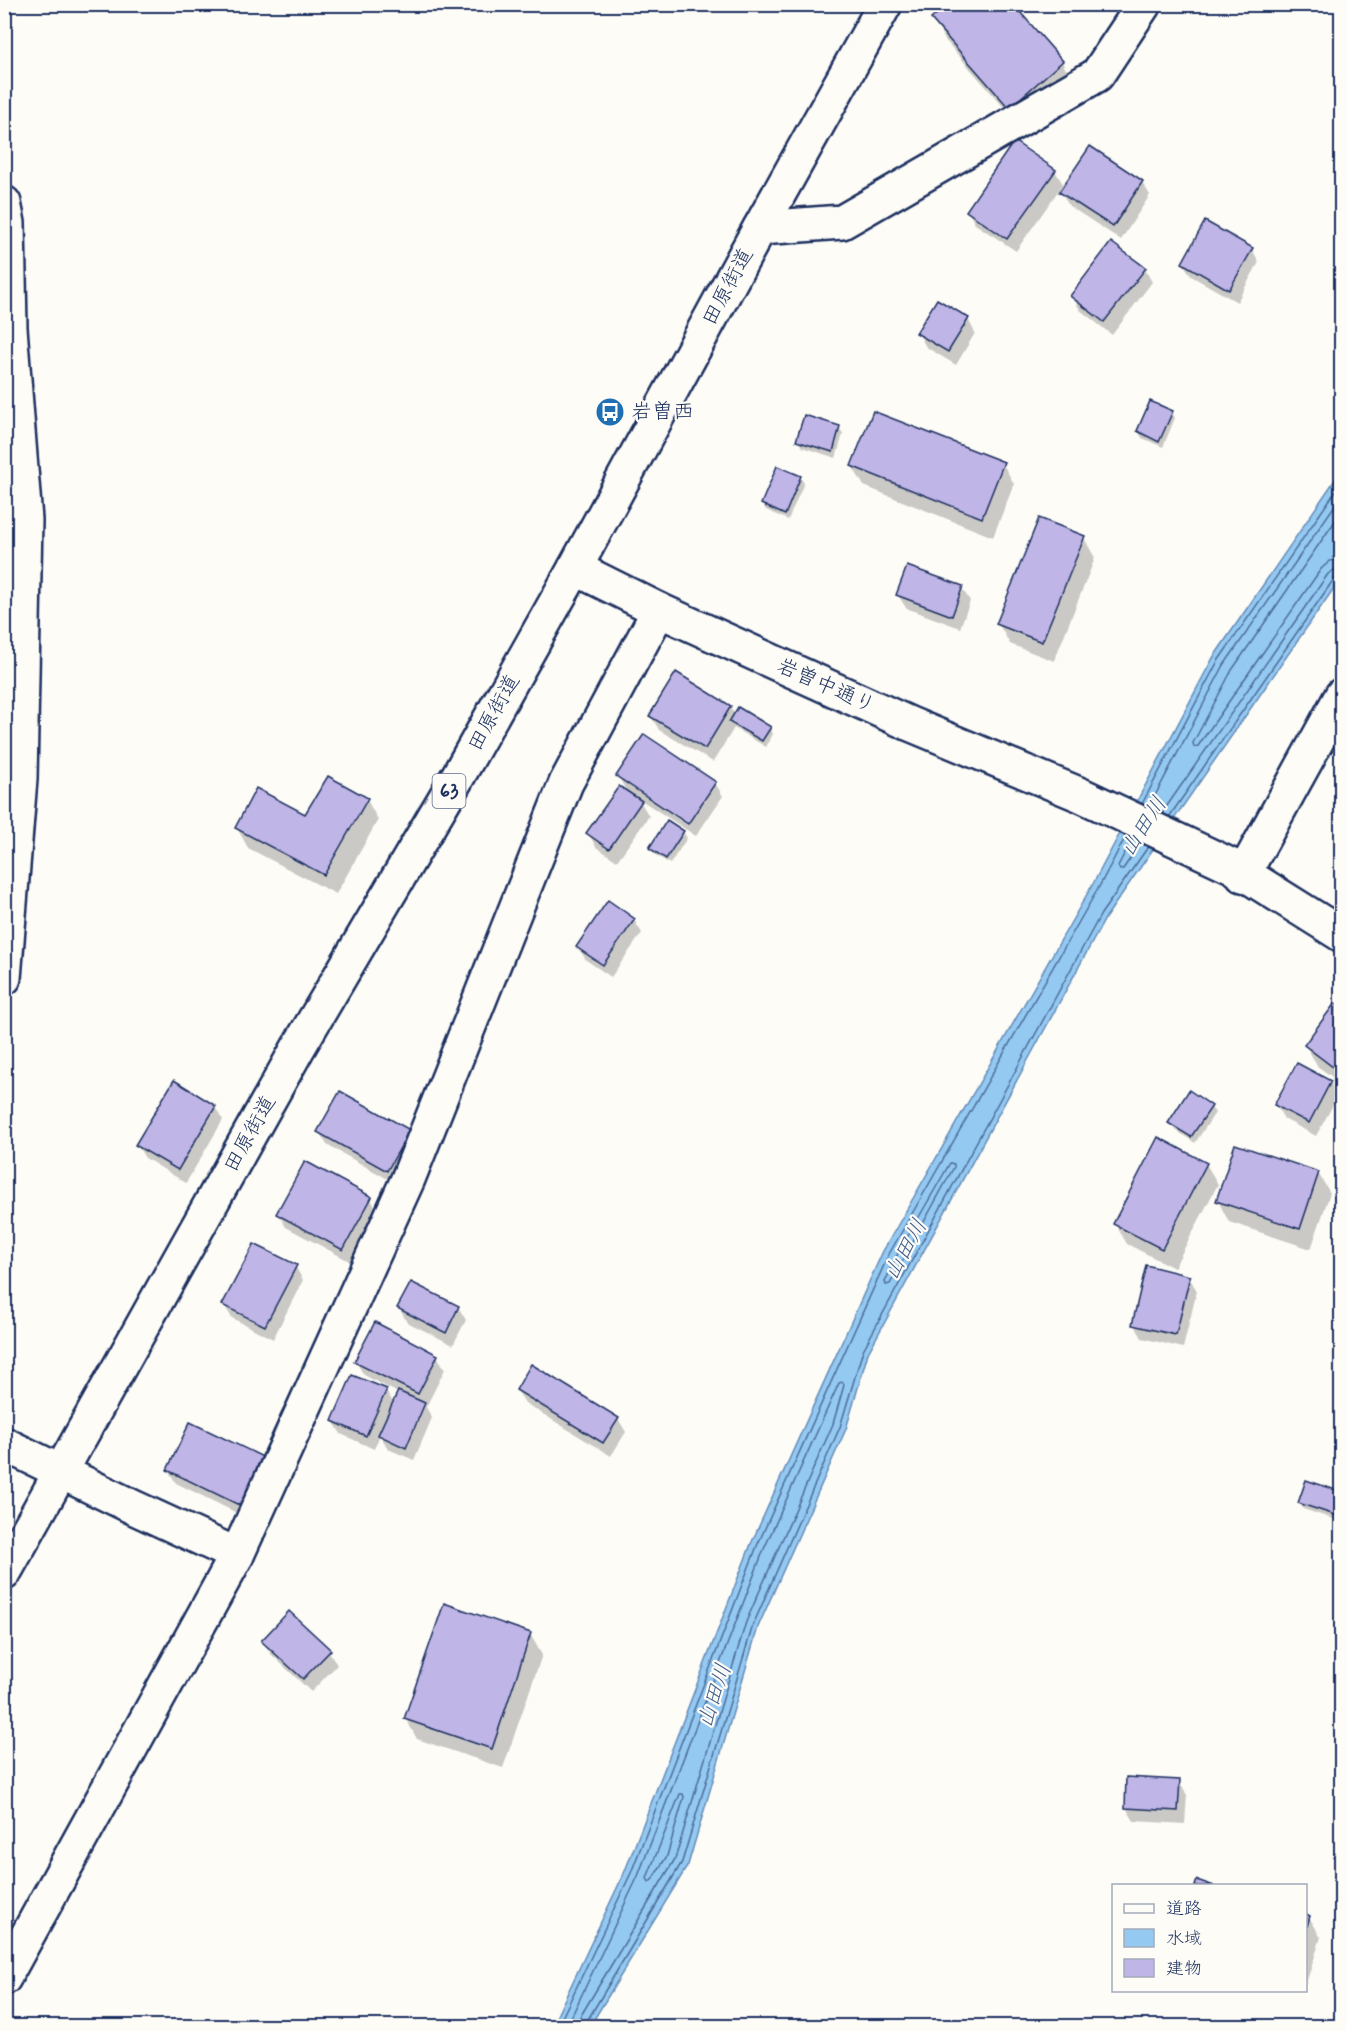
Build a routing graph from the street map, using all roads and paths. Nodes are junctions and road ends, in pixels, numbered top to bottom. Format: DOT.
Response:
graph roads {
  1 [pos="885,4"];
  2 [pos="1143,4"];
  3 [pos="4,203"];
  4 [pos="760,228"];
  5 [pos="575,568"];
  6 [pos="659,610"];
  7 [pos="1341,695"];
  8 [pos="1238,871"];
  9 [pos="1341,935"];
  10 [pos="4,978"];
  11 [pos="4,1444"];
  12 [pos="62,1473"];
  13 [pos="237,1556"];
  14 [pos="4,1573"];
  15 [pos="4,1978"];
  1 -- 4 [label="street, 田原街道 / 63"];
  2 -- 4 [label="street"];
  3 -- 10 [label="street"];
  4 -- 5 [label="street, 田原街道 / 63"];
  5 -- 6 [label="street, 岩曽中通り"];
  5 -- 12 [label="street, 田原街道 / 63"];
  6 -- 8 [label="street, 岩曽中通り"];
  6 -- 13 [label="street"];
  7 -- 8 [label="street"];
  8 -- 9 [label="street"];
  11 -- 12 [label="street"];
  12 -- 13 [label="street"];
  12 -- 14 [label="street, 田原街道 / 63"];
  13 -- 15 [label="street"];
}
